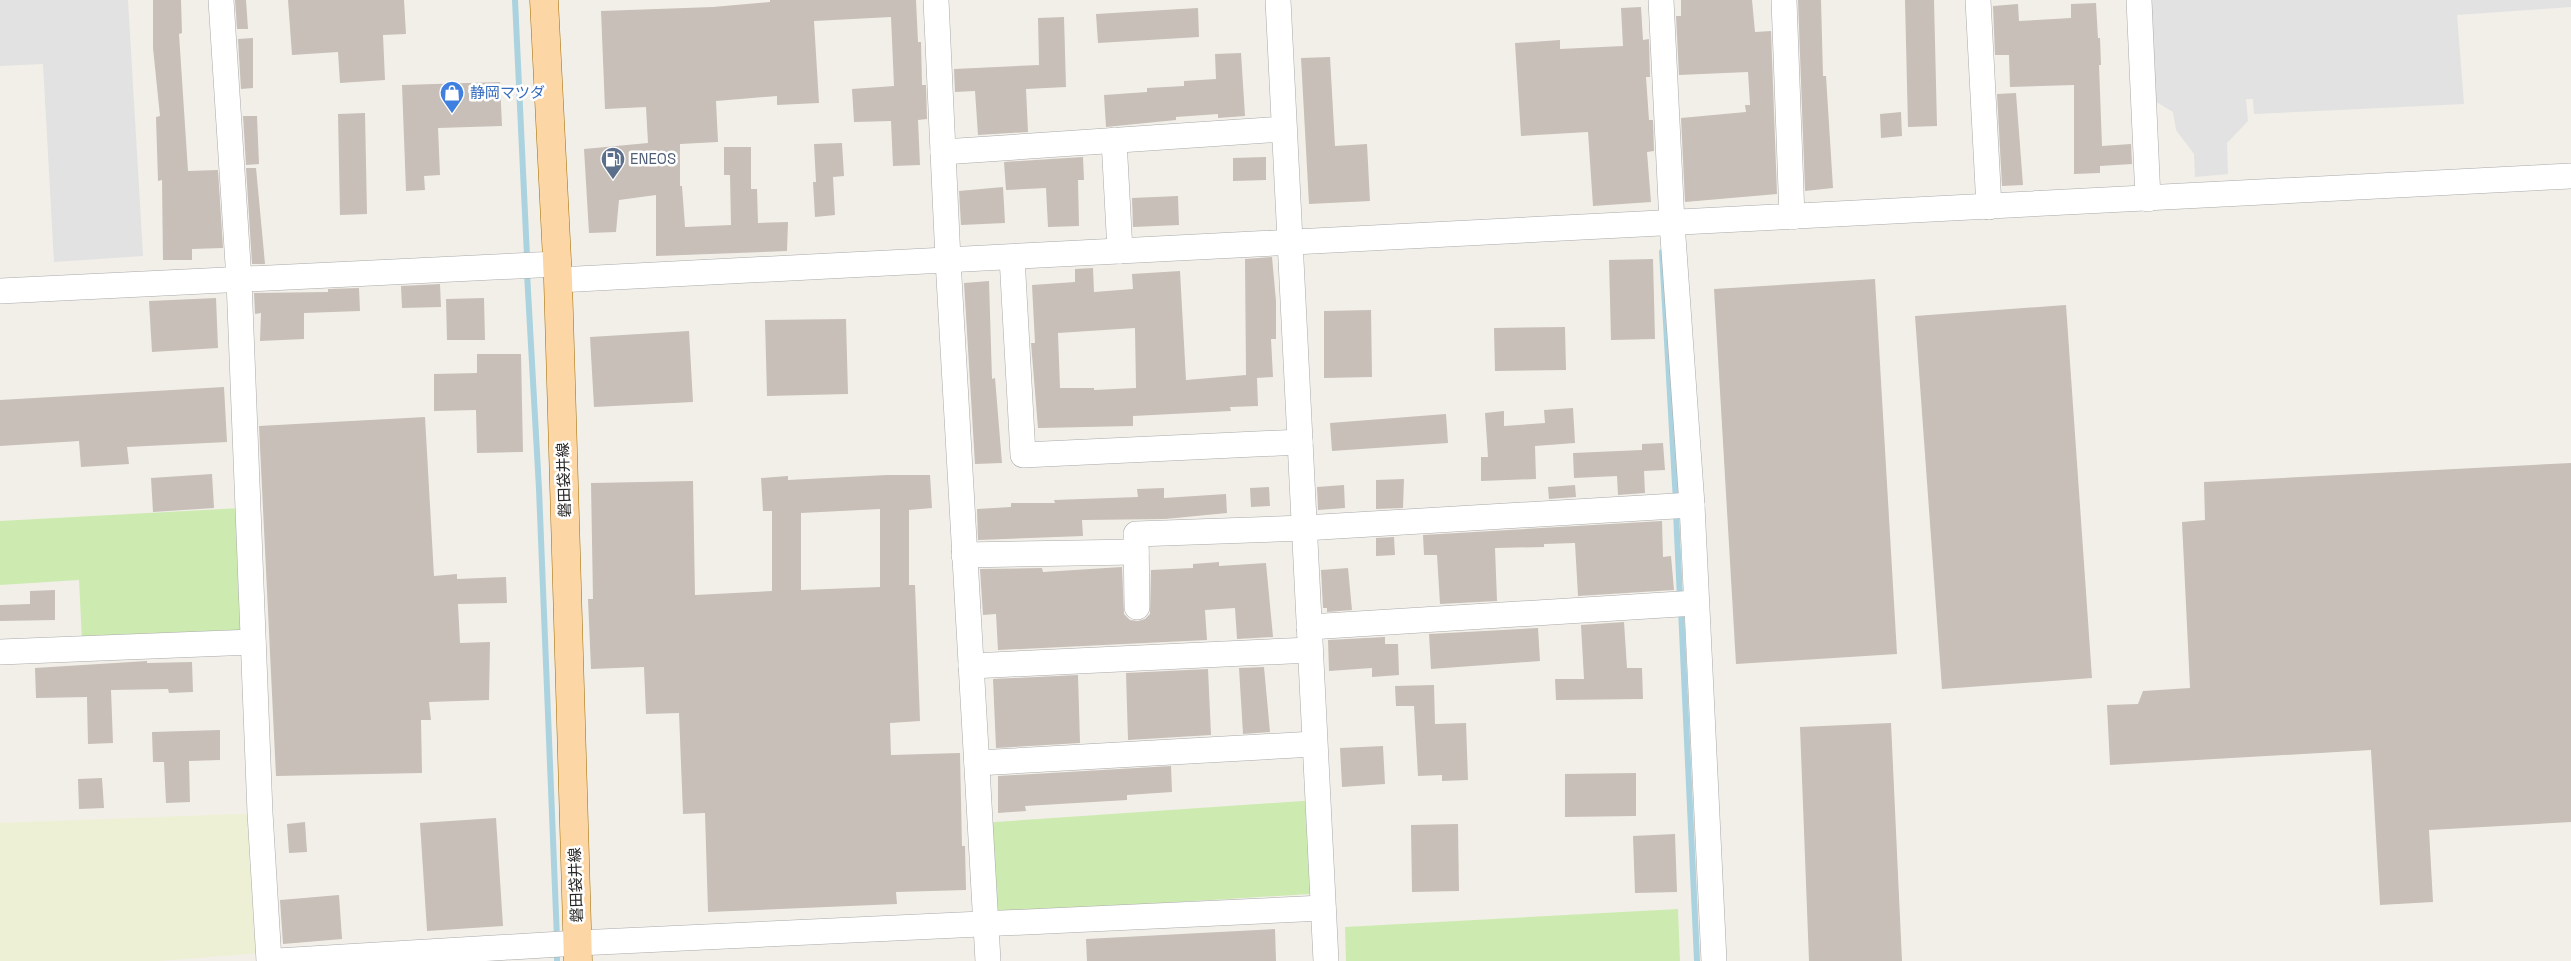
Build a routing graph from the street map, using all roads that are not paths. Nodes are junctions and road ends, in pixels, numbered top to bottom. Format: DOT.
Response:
graph roads {
  1 [pos="221,0"];
  2 [pos="544,0"];
  3 [pos="936,0"];
  4 [pos="1278,0"];
  5 [pos="1661,0"];
  6 [pos="1784,0"];
  7 [pos="1978,0"];
  8 [pos="2139,0"];
  9 [pos="1284,128"];
  10 [pos="1114,140"];
  11 [pos="943,152"];
  12 [pos="2571,176"];
  13 [pos="2148,199"];
  14 [pos="1989,207"];
  15 [pos="1792,217"];
  16 [pos="1672,223"];
  17 [pos="1290,242"];
  18 [pos="1120,251"];
  19 [pos="1012,257"];
  20 [pos="948,260"];
  21 [pos="557,272"];
  22 [pos="239,280"];
  23 [pos="0,291"];
  24 [pos="1300,442"];
  25 [pos="1680,506"];
  26 [pos="1304,528"];
  27 [pos="1136,552"];
  28 [pos="964,555"];
  29 [pos="1684,603"];
  30 [pos="1137,607"];
  31 [pos="1309,638"];
  32 [pos="253,642"];
  33 [pos="0,652"];
  34 [pos="971,666"];
  35 [pos="1314,744"];
  36 [pos="977,763"];
  37 [pos="1323,908"];
  38 [pos="986,924"];
  39 [pos="578,952"];
  40 [pos="269,961"];
  41 [pos="277,961"];
  42 [pos="988,961"];
  43 [pos="1326,961"];
  44 [pos="1714,961"];
  1 -- 22 [label="street"];
  2 -- 21 [label="main road, 磐田袋井線"];
  3 -- 11 [label="street"];
  4 -- 9 [label="street"];
  5 -- 16 [label="street"];
  6 -- 15 [label="street"];
  7 -- 14 [label="street"];
  8 -- 13 [label="street"];
  9 -- 10 [label="street"];
  9 -- 17 [label="street"];
  10 -- 11 [label="street"];
  10 -- 18 [label="street"];
  11 -- 20 [label="street"];
  12 -- 13 [label="street"];
  13 -- 14 [label="street"];
  14 -- 15 [label="street"];
  15 -- 16 [label="street"];
  16 -- 17 [label="street"];
  16 -- 25 [label="street"];
  17 -- 18 [label="street"];
  17 -- 24 [label="street"];
  18 -- 19 [label="street"];
  19 -- 20 [label="street"];
  19 -- 24 [label="street"];
  20 -- 21 [label="street"];
  20 -- 28 [label="street"];
  21 -- 22 [label="street"];
  21 -- 39 [label="main road, 磐田袋井線"];
  22 -- 23 [label="street"];
  22 -- 32 [label="street"];
  24 -- 26 [label="street"];
  25 -- 26 [label="street"];
  25 -- 29 [label="street"];
  26 -- 27 [label="street"];
  26 -- 31 [label="street"];
  27 -- 28 [label="street"];
  27 -- 30 [label="street"];
  28 -- 34 [label="street"];
  29 -- 31 [label="street"];
  29 -- 44 [label="street"];
  31 -- 34 [label="street"];
  31 -- 35 [label="street"];
  32 -- 33 [label="street"];
  32 -- 40 [label="street"];
  34 -- 36 [label="street"];
  35 -- 36 [label="street"];
  35 -- 37 [label="street"];
  36 -- 38 [label="street"];
  37 -- 38 [label="street"];
  37 -- 43 [label="street"];
  38 -- 39 [label="street"];
  38 -- 42 [label="street"];
  39 -- 41 [label="street"];
}
